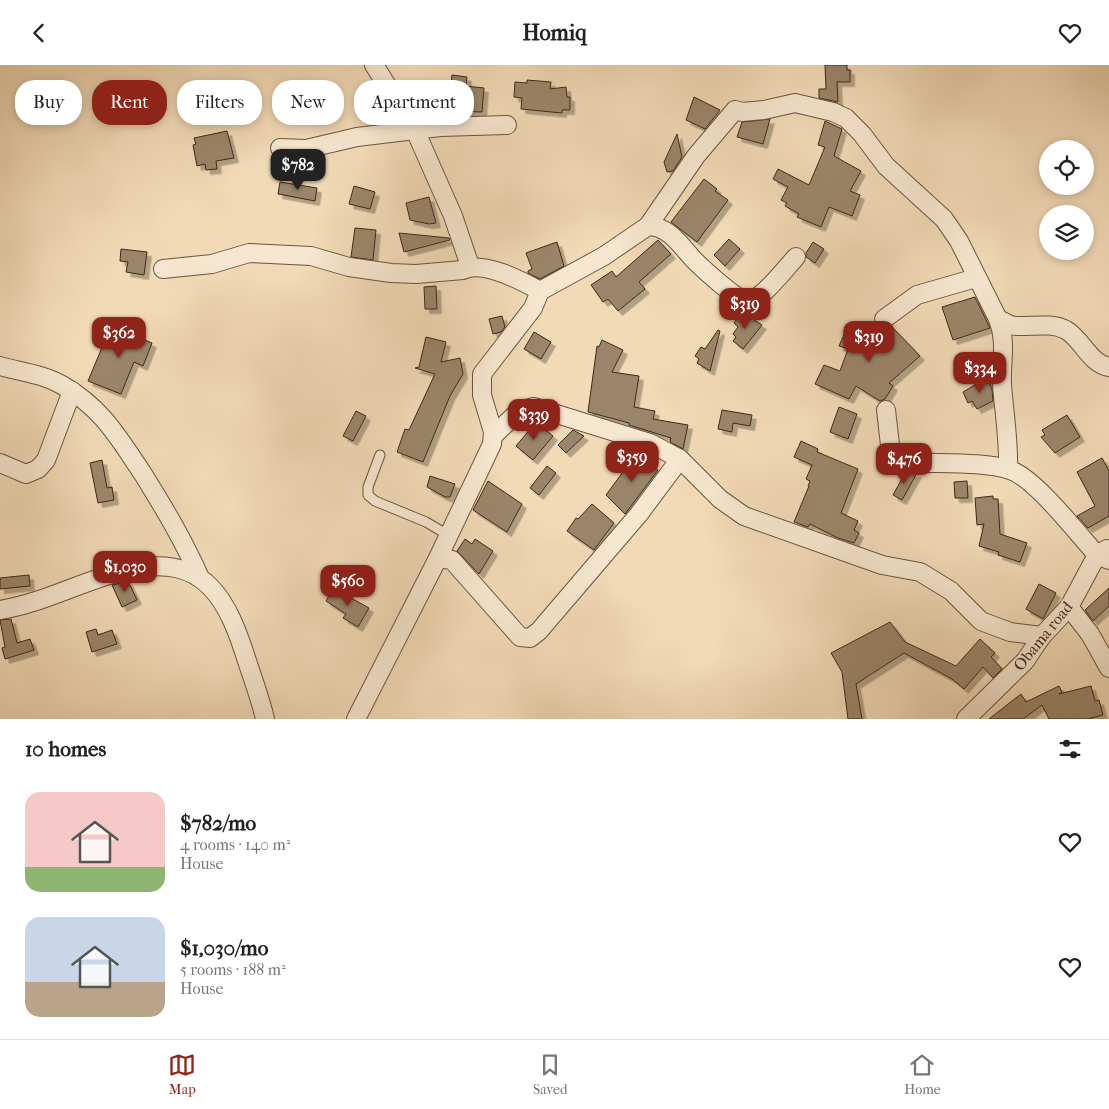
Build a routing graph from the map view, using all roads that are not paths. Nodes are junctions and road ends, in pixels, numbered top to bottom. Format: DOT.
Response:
graph roads {
  1 [pos="379,66"];
  2 [pos="507,125"];
  3 [pos="415,130"];
  4 [pos="280,148"];
  5 [pos="648,226"];
  6 [pos="796,257"];
  7 [pos="470,266"];
  8 [pos="163,269"];
  9 [pos="976,278"];
  10 [pos="540,291"];
  11 [pos="884,319"];
  12 [pos="998,319"];
  13 [pos="0,366"];
  14 [pos="1109,367"];
  15 [pos="72,391"];
  16 [pos="886,410"];
  17 [pos="494,435"];
  18 [pos="380,455"];
  19 [pos="680,459"];
  20 [pos="0,463"];
  21 [pos="1008,469"];
  22 [pos="448,535"];
  23 [pos="1105,554"];
  24 [pos="438,558"];
  25 [pos="200,578"];
  26 [pos="1069,607"];
  27 [pos="0,610"];
  28 [pos="1042,637"];
  29 [pos="1109,668"];
  30 [pos="265,719"];
  31 [pos="356,719"];
  32 [pos="966,719"];
  1 -- 3 [label="street"];
  2 -- 3 [label="street"];
  3 -- 4 [label="street"];
  3 -- 7 [label="street"];
  5 -- 6 [label="street"];
  5 -- 9 [label="street"];
  5 -- 10 [label="street"];
  7 -- 8 [label="street"];
  7 -- 10 [label="street"];
  9 -- 11 [label="street"];
  9 -- 12 [label="street"];
  10 -- 17 [label="street"];
  12 -- 14 [label="street"];
  12 -- 21 [label="street"];
  13 -- 15 [label="street"];
  15 -- 20 [label="street"];
  15 -- 25 [label="street"];
  16 -- 21 [label="street"];
  17 -- 19 [label="street"];
  17 -- 22 [label="street"];
  18 -- 22 [label="lane"];
  19 -- 24 [label="street"];
  19 -- 28 [label="street"];
  21 -- 23 [label="street"];
  22 -- 24 [label="street"];
  23 -- 26 [label="street, Obama road"];
  24 -- 31 [label="street"];
  25 -- 27 [label="street"];
  25 -- 30 [label="street"];
  26 -- 28 [label="street, Obama road"];
  26 -- 29 [label="street"];
  28 -- 32 [label="street, Obama road"];
}
